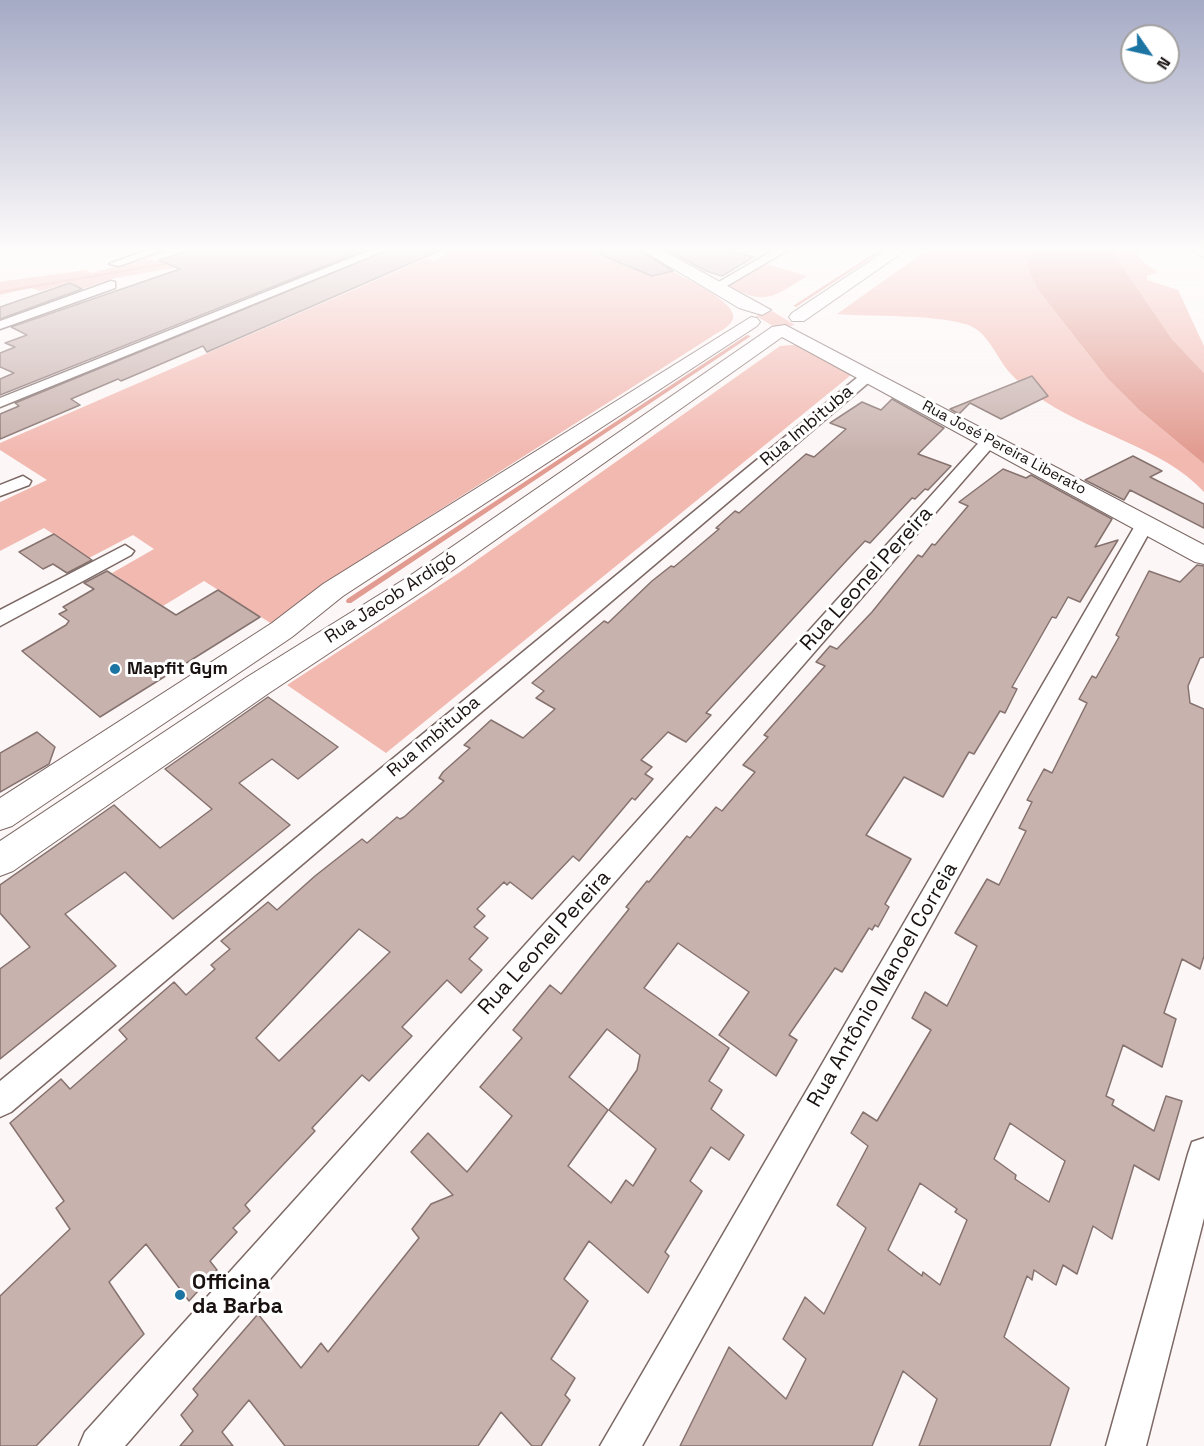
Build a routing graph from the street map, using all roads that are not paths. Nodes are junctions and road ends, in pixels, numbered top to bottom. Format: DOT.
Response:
graph roads {
  1 [pos="23,317"];
  2 [pos="214,317"];
  3 [pos="776,317"];
  4 [pos="0,326"];
  5 [pos="869,375"];
  6 [pos="0,404"];
  7 [pos="990,440"];
  8 [pos="23,481"];
  9 [pos="0,491"];
  10 [pos="1145,524"];
  11 [pos="125,551"];
  12 [pos="1204,556"];
  13 [pos="0,620"];
  14 [pos="0,816"];
  15 [pos="0,860"];
  16 [pos="0,1101"];
  17 [pos="1204,1154"];
  18 [pos="99,1446"];
  19 [pos="620,1446"];
  20 [pos="1126,1446"];
  1 -- 4 [label="street"];
  2 -- 6 [label="street"];
  3 -- 5 [label="main road, Rua José Pereira Liberato"];
  3 -- 14 [label="main road, Rua Jacob Ardigó"];
  3 -- 15 [label="main road, Rua Jacob Ardigó"];
  5 -- 7 [label="main road, Rua José Pereira Liberato"];
  5 -- 16 [label="street, Rua Imbituba"];
  7 -- 10 [label="main road, Rua José Pereira Liberato"];
  7 -- 18 [label="street, Rua Leonel Pereira"];
  8 -- 9 [label="street"];
  10 -- 12 [label="main road, Rua José Pereira Liberato"];
  10 -- 19 [label="street, Rua Antônio Manoel Correia"];
  11 -- 13 [label="street"];
  17 -- 20 [label="street"];
}
